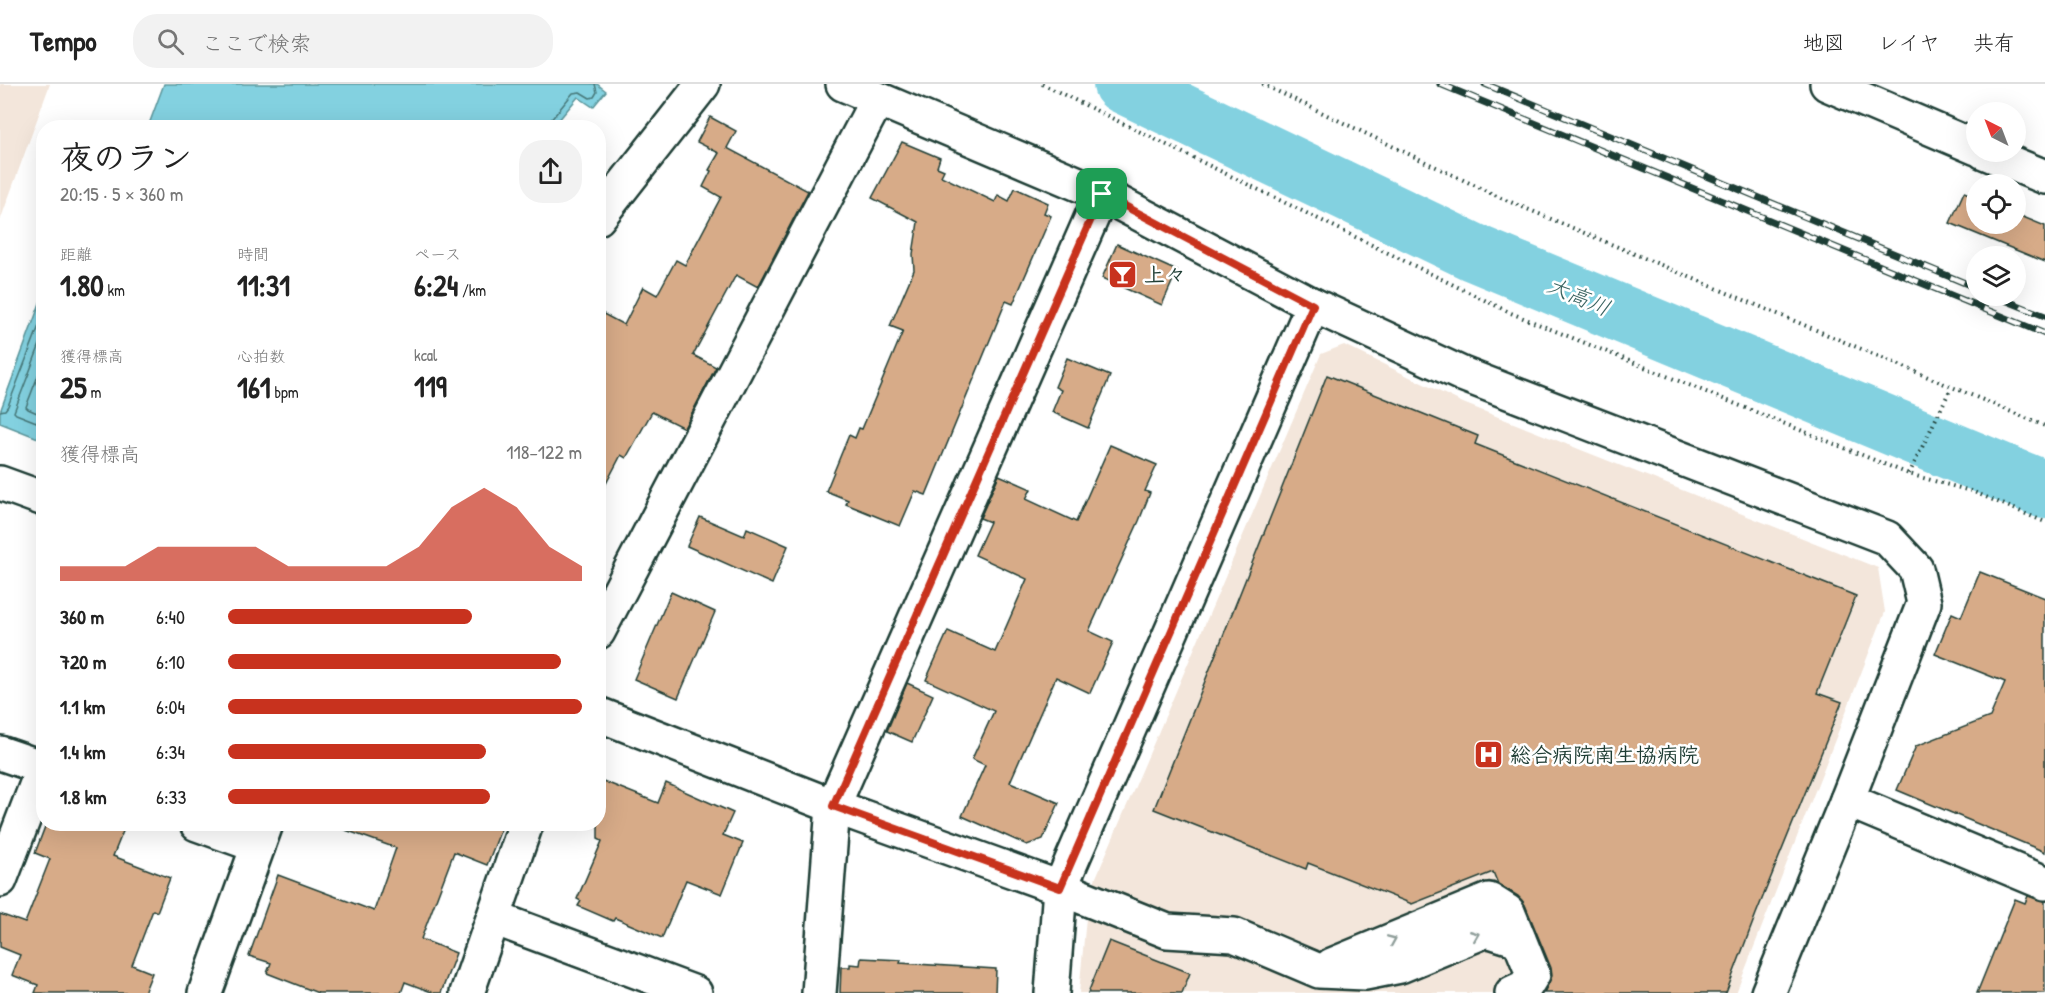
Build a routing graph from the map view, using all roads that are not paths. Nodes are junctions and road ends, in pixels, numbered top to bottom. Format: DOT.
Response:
graph roads {
  1 [pos="703,84"];
  2 [pos="843,84"];
  3 [pos="1827,84"];
  4 [pos="877,100"];
  5 [pos="1966,143"];
  6 [pos="2008,162"];
  7 [pos="2045,177"];
  8 [pos="1102,194"];
  9 [pos="606,208"];
  10 [pos="1313,305"];
  11 [pos="0,483"];
  12 [pos="36,496"];
  13 [pos="606,617"];
  14 [pos="606,717"];
  15 [pos="0,753"];
  16 [pos="36,766"];
  17 [pos="36,786"];
  18 [pos="1847,800"];
  19 [pos="833,806"];
  20 [pos="238,831"];
  21 [pos="524,831"];
  22 [pos="262,835"];
  23 [pos="0,880"];
  24 [pos="2045,883"];
  25 [pos="1060,888"];
  26 [pos="494,918"];
  27 [pos="1319,971"];
  28 [pos="650,985"];
  29 [pos="205,993"];
  30 [pos="467,993"];
  31 [pos="695,993"];
  32 [pos="819,993"];
  33 [pos="1052,993"];
  34 [pos="1343,993"];
  35 [pos="1512,993"];
  36 [pos="1768,993"];
  1 -- 9 [label="street"];
  2 -- 4 [label="street"];
  3 -- 5 [label="street"];
  4 -- 8 [label="street"];
  4 -- 13 [label="street"];
  6 -- 7 [label="street"];
  8 -- 10 [label="street"];
  8 -- 19 [label="street"];
  10 -- 18 [label="street"];
  10 -- 25 [label="street"];
  11 -- 12 [label="street"];
  14 -- 19 [label="street"];
  15 -- 16 [label="street"];
  17 -- 23 [label="street"];
  18 -- 24 [label="street"];
  18 -- 36 [label="street"];
  19 -- 25 [label="street"];
  19 -- 32 [label="street"];
  20 -- 22 [label="street"];
  21 -- 26 [label="street"];
  22 -- 29 [label="street"];
  25 -- 27 [label="street"];
  25 -- 33 [label="street"];
  26 -- 28 [label="street"];
  26 -- 30 [label="street"];
  27 -- 34 [label="street"];
  27 -- 35 [label="street, one-way"];
  28 -- 31 [label="street"];
}
